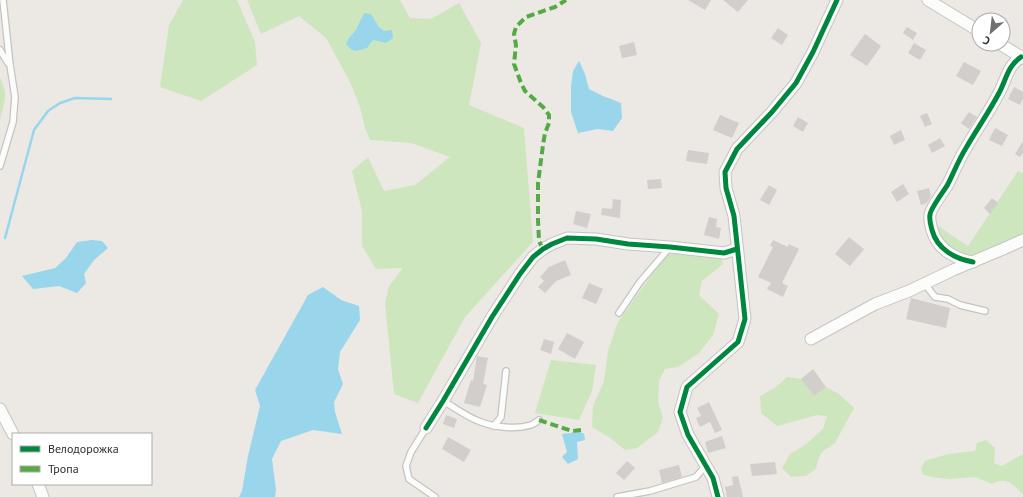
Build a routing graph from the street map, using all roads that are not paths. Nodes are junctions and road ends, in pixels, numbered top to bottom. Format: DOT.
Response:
graph roads {
  1 [pos="3,0"];
  2 [pos="837,0"];
  3 [pos="928,0"];
  4 [pos="971,26"];
  5 [pos="0,50"];
  6 [pos="1011,50"];
  7 [pos="1022,57"];
  8 [pos="10,65"];
  9 [pos="0,166"];
  10 [pos="1023,240"];
  11 [pos="670,247"];
  12 [pos="737,249"];
  13 [pos="973,262"];
  14 [pos="924,283"];
  15 [pos="985,312"];
  16 [pos="619,313"];
  17 [pos="811,339"];
  18 [pos="506,371"];
  19 [pos="443,401"];
  20 [pos="0,409"];
  21 [pos="539,420"];
  22 [pos="494,426"];
  23 [pos="426,428"];
  24 [pos="12,433"];
  25 [pos="706,465"];
  26 [pos="38,485"];
  27 [pos="43,497"];
  28 [pos="435,497"];
  29 [pos="617,497"];
  30 [pos="718,497"];
  1 -- 8 [label="lane"];
  2 -- 12 [label="street"];
  3 -- 4 [label="street"];
  5 -- 8 [label="lane"];
  6 -- 7 [label="street"];
  7 -- 13 [label="street"];
  8 -- 9 [label="lane"];
  10 -- 13 [label="street"];
  11 -- 12 [label="street"];
  11 -- 16 [label="lane"];
  11 -- 19 [label="street"];
  12 -- 25 [label="street"];
  13 -- 14 [label="street"];
  14 -- 15 [label="lane"];
  14 -- 17 [label="street"];
  18 -- 22 [label="lane"];
  19 -- 22 [label="lane"];
  19 -- 23 [label="street"];
  20 -- 24 [label="street"];
  21 -- 22 [label="lane"];
  23 -- 28 [label="lane"];
  25 -- 29 [label="lane"];
  25 -- 30 [label="street"];
  26 -- 27 [label="street"];
}
